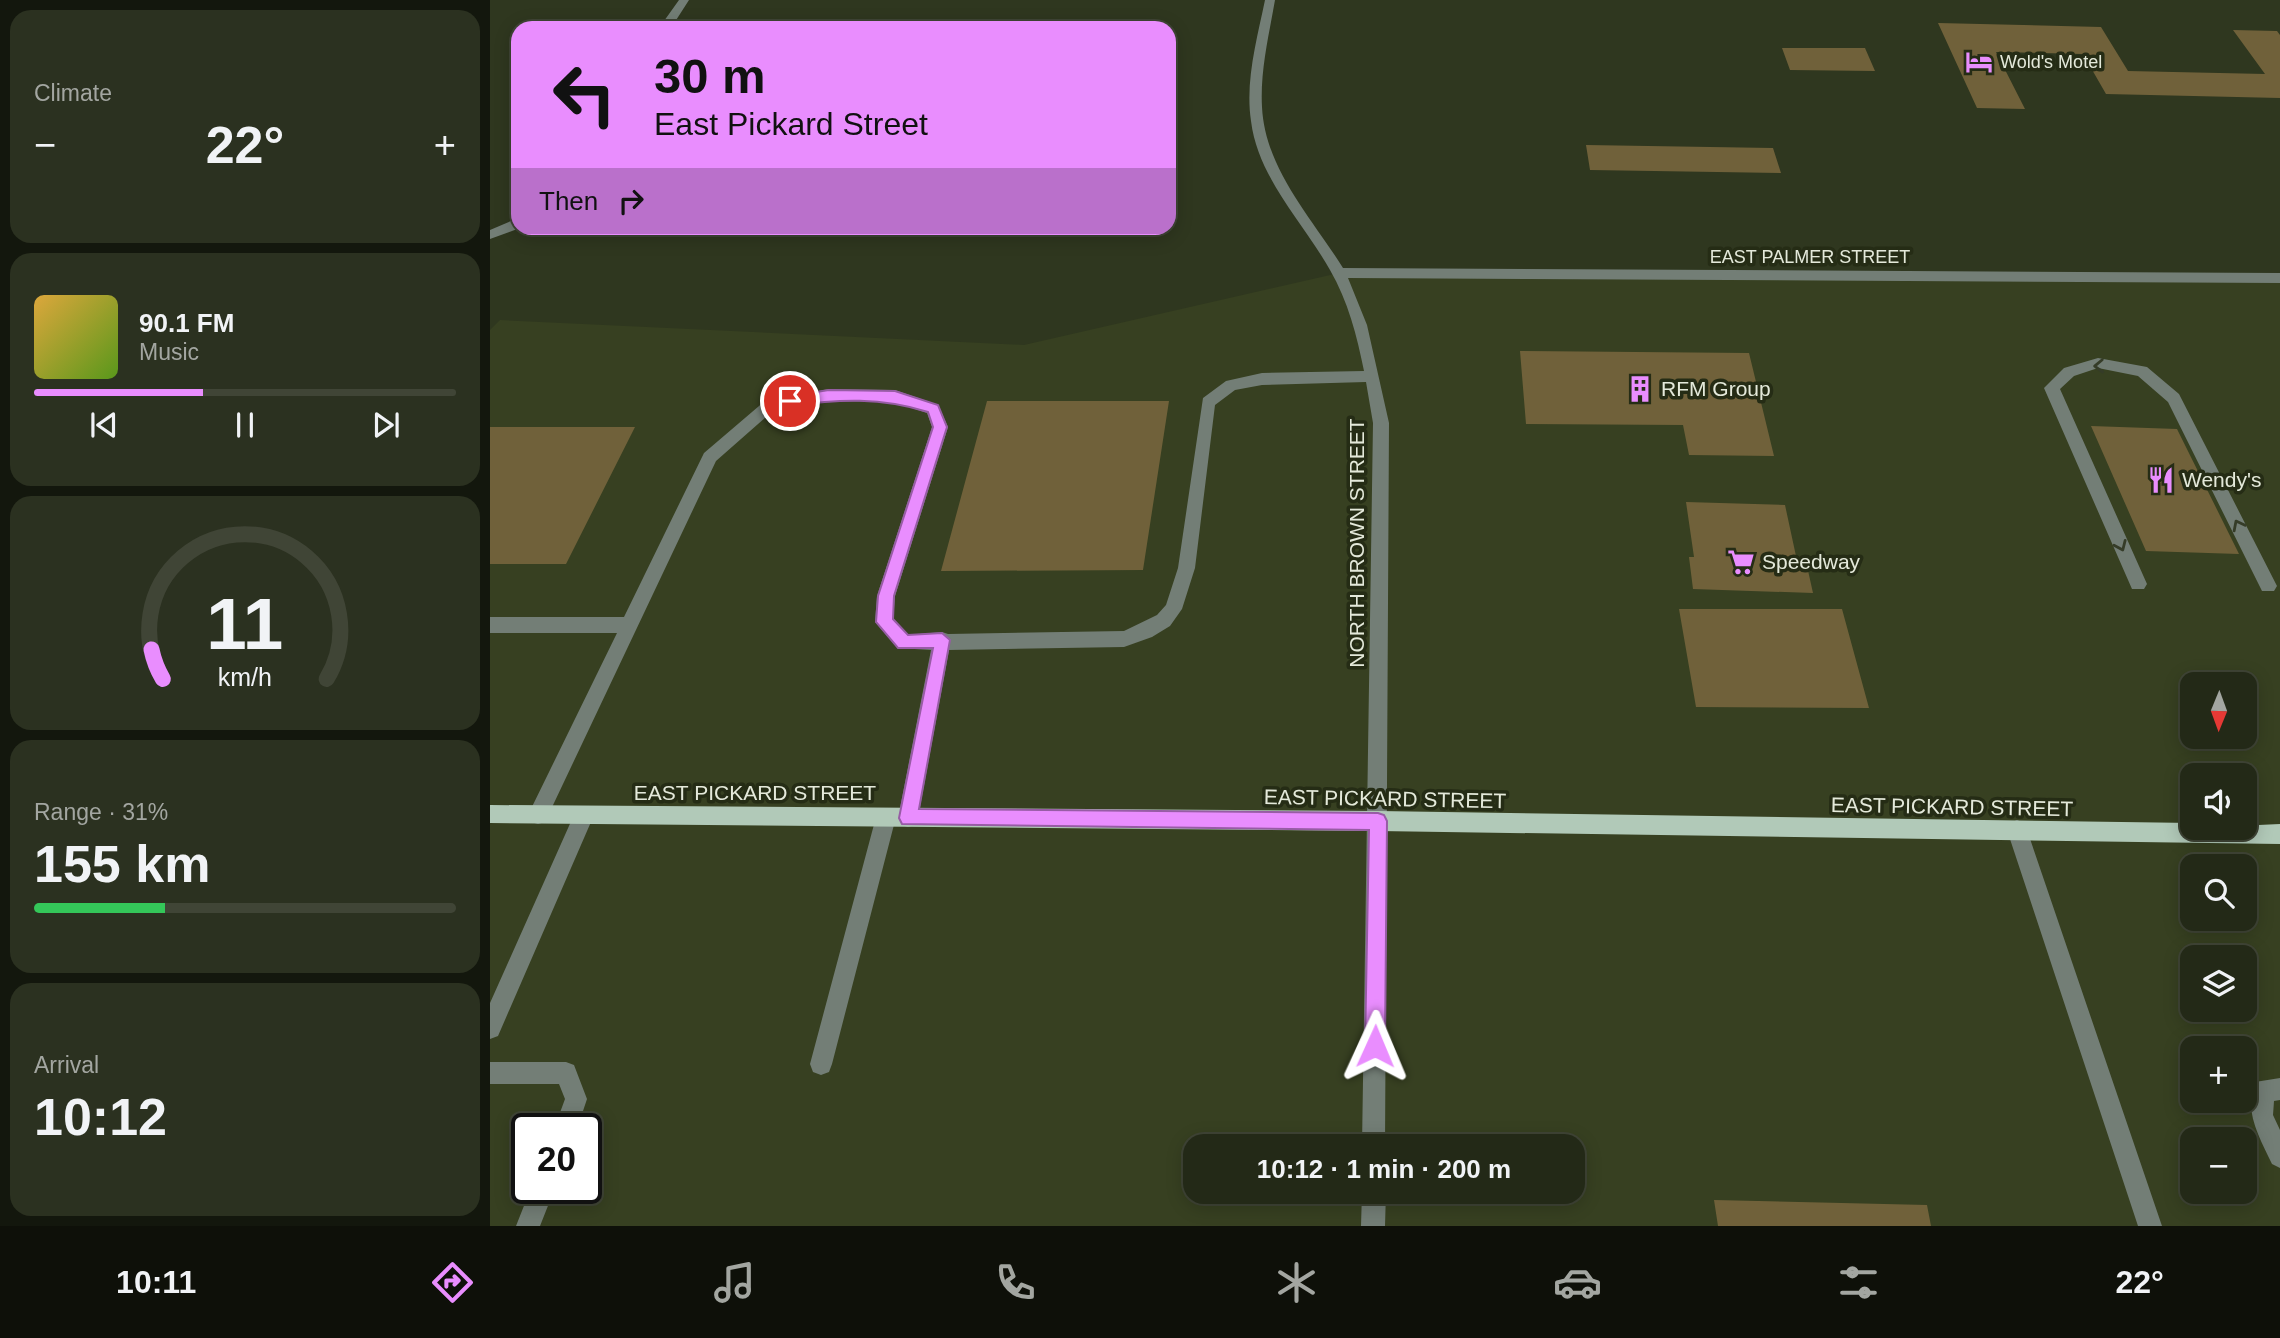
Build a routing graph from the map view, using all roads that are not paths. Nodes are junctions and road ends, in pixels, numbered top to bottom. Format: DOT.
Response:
graph roads {
  1 [pos="684,0"];
  2 [pos="1270,0"];
  3 [pos="670,21"];
  4 [pos="511,227"];
  5 [pos="490,235"];
  6 [pos="1339,273"];
  7 [pos="2280,278"];
  8 [pos="1372,376"];
  9 [pos="2137,584"];
  10 [pos="2268,586"];
  11 [pos="490,625"];
  12 [pos="631,625"];
  13 [pos="942,640"];
  14 [pos="490,814"];
  15 [pos="538,815"];
  16 [pos="584,815"];
  17 [pos="886,817"];
  18 [pos="908,818"];
  19 [pos="1378,821"];
  20 [pos="2017,830"];
  21 [pos="2280,834"];
  22 [pos="490,1028"];
  23 [pos="821,1064"];
  24 [pos="490,1073"];
  25 [pos="2280,1089"];
  26 [pos="571,1113"];
  27 [pos="1374,1134"];
  28 [pos="2280,1156"];
  29 [pos="536,1204"];
  30 [pos="1374,1204"];
  31 [pos="528,1226"];
  32 [pos="1373,1226"];
  33 [pos="2150,1226"];
  1 -- 3 [label="street"];
  2 -- 6 [label="street, NORTH BROWN STREET"];
  4 -- 5 [label="street"];
  6 -- 7 [label="street, EAST PALMER STREET"];
  6 -- 8 [label="street, NORTH BROWN STREET"];
  8 -- 13 [label="street"];
  8 -- 19 [label="street, NORTH BROWN STREET"];
  10 -- 9 [label="street, one-way"];
  11 -- 12 [label="street"];
  12 -- 13 [label="street"];
  12 -- 15 [label="street"];
  13 -- 18 [label="street"];
  14 -- 15 [label="main road, EAST PICKARD STREET"];
  15 -- 16 [label="main road, EAST PICKARD STREET"];
  16 -- 17 [label="main road, EAST PICKARD STREET"];
  16 -- 22 [label="street"];
  17 -- 18 [label="main road, EAST PICKARD STREET"];
  17 -- 23 [label="street"];
  18 -- 19 [label="main road, EAST PICKARD STREET"];
  19 -- 20 [label="main road, EAST PICKARD STREET"];
  19 -- 27 [label="street, NORTH BROWN STREET"];
  20 -- 21 [label="main road, EAST PICKARD STREET"];
  20 -- 33 [label="street"];
  24 -- 26 [label="street"];
  25 -- 28 [label="street"];
  29 -- 31 [label="street"];
  30 -- 32 [label="street"];
}
